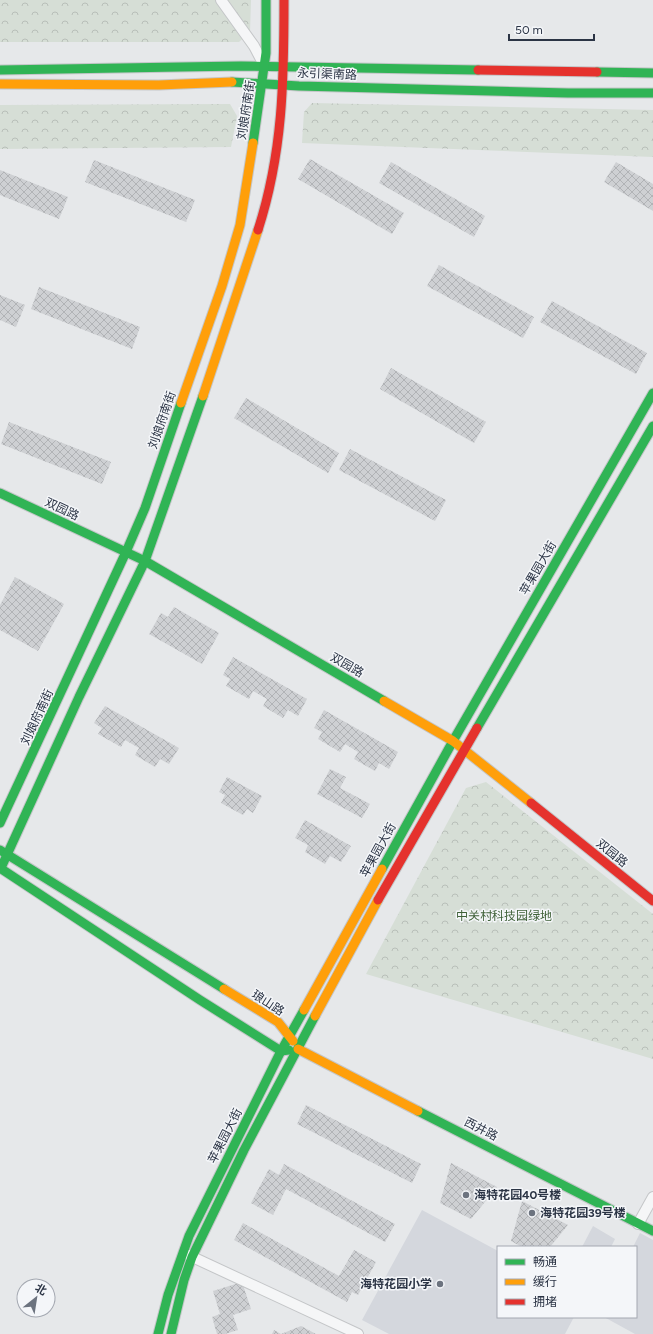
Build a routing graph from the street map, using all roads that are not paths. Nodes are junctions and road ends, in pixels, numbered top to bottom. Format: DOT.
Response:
graph roads {
  1 [pos="221,0"];
  2 [pos="266,0"];
  3 [pos="284,0"];
  4 [pos="265,66"];
  5 [pos="283,66"];
  6 [pos="0,70"];
  7 [pos="653,73"];
  8 [pos="263,83"];
  9 [pos="0,84"];
  10 [pos="284,85"];
  11 [pos="653,93"];
  12 [pos="653,393"];
  13 [pos="653,426"];
  14 [pos="0,493"];
  15 [pos="126,552"];
  16 [pos="145,561"];
  17 [pos="453,741"];
  18 [pos="465,750"];
  19 [pos="0,823"];
  20 [pos="4,852"];
  21 [pos="0,868"];
  22 [pos="653,901"];
  23 [pos="290,1034"];
  24 [pos="298,1048"];
  25 [pos="281,1051"];
  26 [pos="653,1197"];
  27 [pos="638,1224"];
  28 [pos="653,1231"];
  29 [pos="187,1254"];
  30 [pos="158,1334"];
  31 [pos="171,1334"];
  32 [pos="358,1334"];
  1 -- 4 [label="street"];
  2 -- 4 [label="main road, 刘娘府南街"];
  3 -- 5 [label="main road"];
  4 -- 5 [label="main road, 永引渠南路"];
  4 -- 6 [label="main road, 永引渠南路"];
  4 -- 8 [label="main road, 刘娘府南街"];
  5 -- 7 [label="main road, 永引渠南路"];
  5 -- 10 [label="main road"];
  8 -- 9 [label="main road, 永引渠南路"];
  8 -- 10 [label="main road, 永引渠南路"];
  8 -- 15 [label="main road, 刘娘府南街"];
  10 -- 11 [label="main road, 永引渠南路"];
  10 -- 16 [label="main road"];
  12 -- 17 [label="main road, 苹果园大街"];
  13 -- 18 [label="main road, 苹果园大街"];
  14 -- 15 [label="main road, 双园路"];
  15 -- 16 [label="main road, 双园路"];
  15 -- 19 [label="main road, 刘娘府南街"];
  16 -- 17 [label="main road, 双园路"];
  16 -- 20 [label="main road"];
  17 -- 18 [label="main road, 双园路"];
  17 -- 23 [label="main road, 苹果园大街"];
  18 -- 22 [label="main road, 双园路"];
  18 -- 24 [label="main road, 苹果园大街"];
  20 -- 21 [label="main road"];
  20 -- 23 [label="main road, 琅山路"];
  21 -- 25 [label="main road"];
  23 -- 24 [label="main road, 琅山路"];
  23 -- 25 [label="main road, 苹果园大街"];
  24 -- 25 [label="main road"];
  24 -- 27 [label="main road, 西井路"];
  24 -- 29 [label="main road, 苹果园大街"];
  25 -- 29 [label="main road, 苹果园大街"];
  26 -- 27 [label="street"];
  27 -- 28 [label="main road, 西井路"];
  29 -- 30 [label="main road, 苹果园大街"];
  29 -- 31 [label="main road, 苹果园大街"];
  29 -- 32 [label="street"];
}
